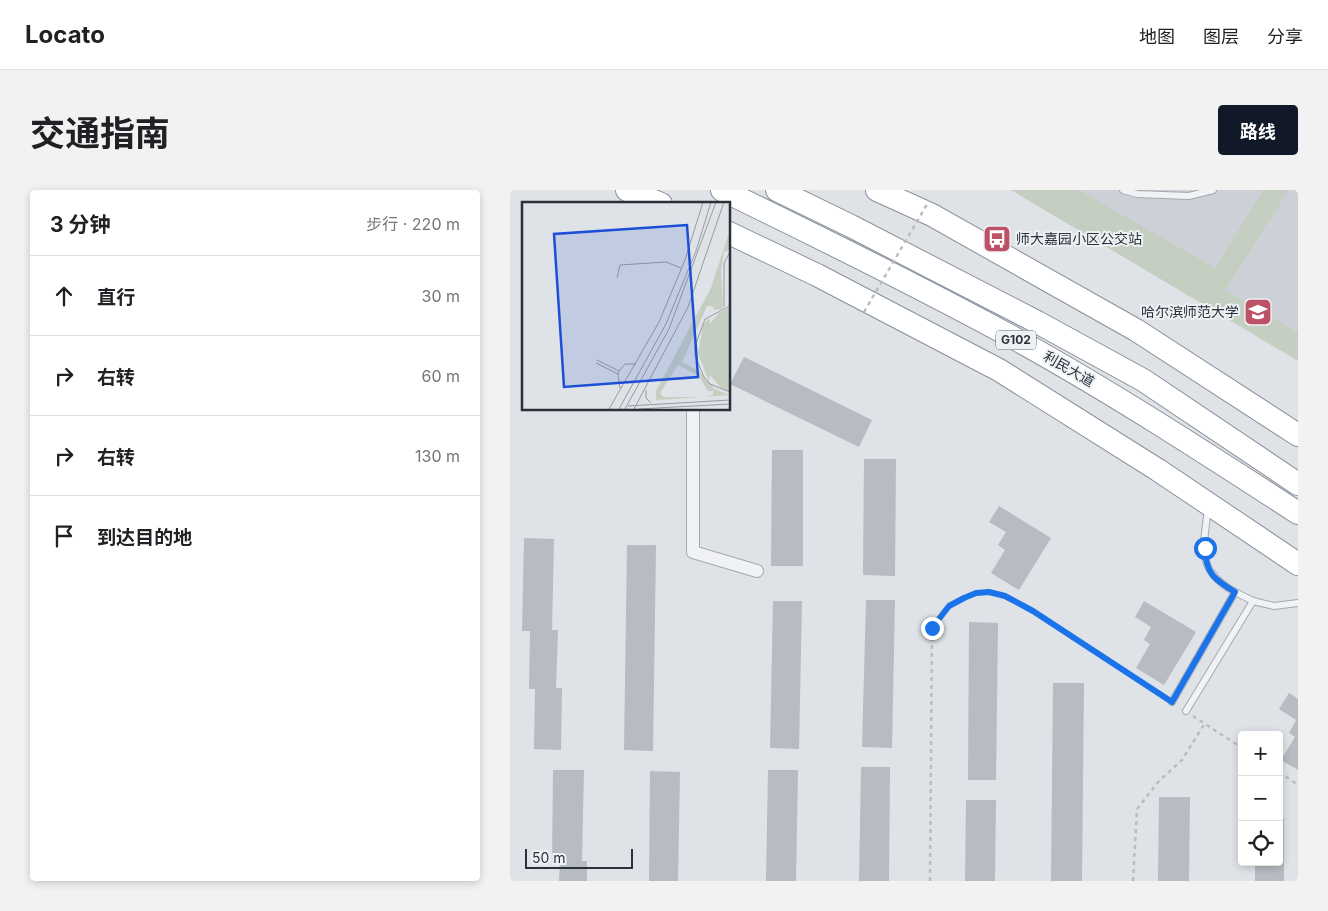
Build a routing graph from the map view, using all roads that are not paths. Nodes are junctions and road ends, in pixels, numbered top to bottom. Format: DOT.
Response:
graph roads {
  1 [pos="627,190"];
  2 [pos="722,190"];
  3 [pos="777,190"];
  4 [pos="877,190"];
  5 [pos="1123,190"];
  6 [pos="1213,190"];
  7 [pos="655,202"];
  8 [pos="730,235"];
  9 [pos="693,410"];
  10 [pos="1298,435"];
  11 [pos="1298,484"];
  12 [pos="1208,503"];
  13 [pos="1298,513"];
  14 [pos="1298,564"];
  15 [pos="757,571"];
  16 [pos="1235,592"];
  17 [pos="1253,601"];
  18 [pos="1298,603"];
  19 [pos="1172,702"];
  20 [pos="1186,711"];
  1 -- 7 [label="highway"];
  2 -- 13 [label="highway, 利民大道 / G102"];
  3 -- 11 [label="highway, 利民大道 / G102"];
  4 -- 10 [label="highway"];
  5 -- 6 [label="lane"];
  8 -- 12 [label="highway"];
  9 -- 15 [label="street"];
  12 -- 14 [label="highway"];
  12 -- 16 [label="lane"];
  16 -- 17 [label="lane"];
  16 -- 19 [label="lane"];
  17 -- 18 [label="lane"];
  17 -- 20 [label="lane"];
}
